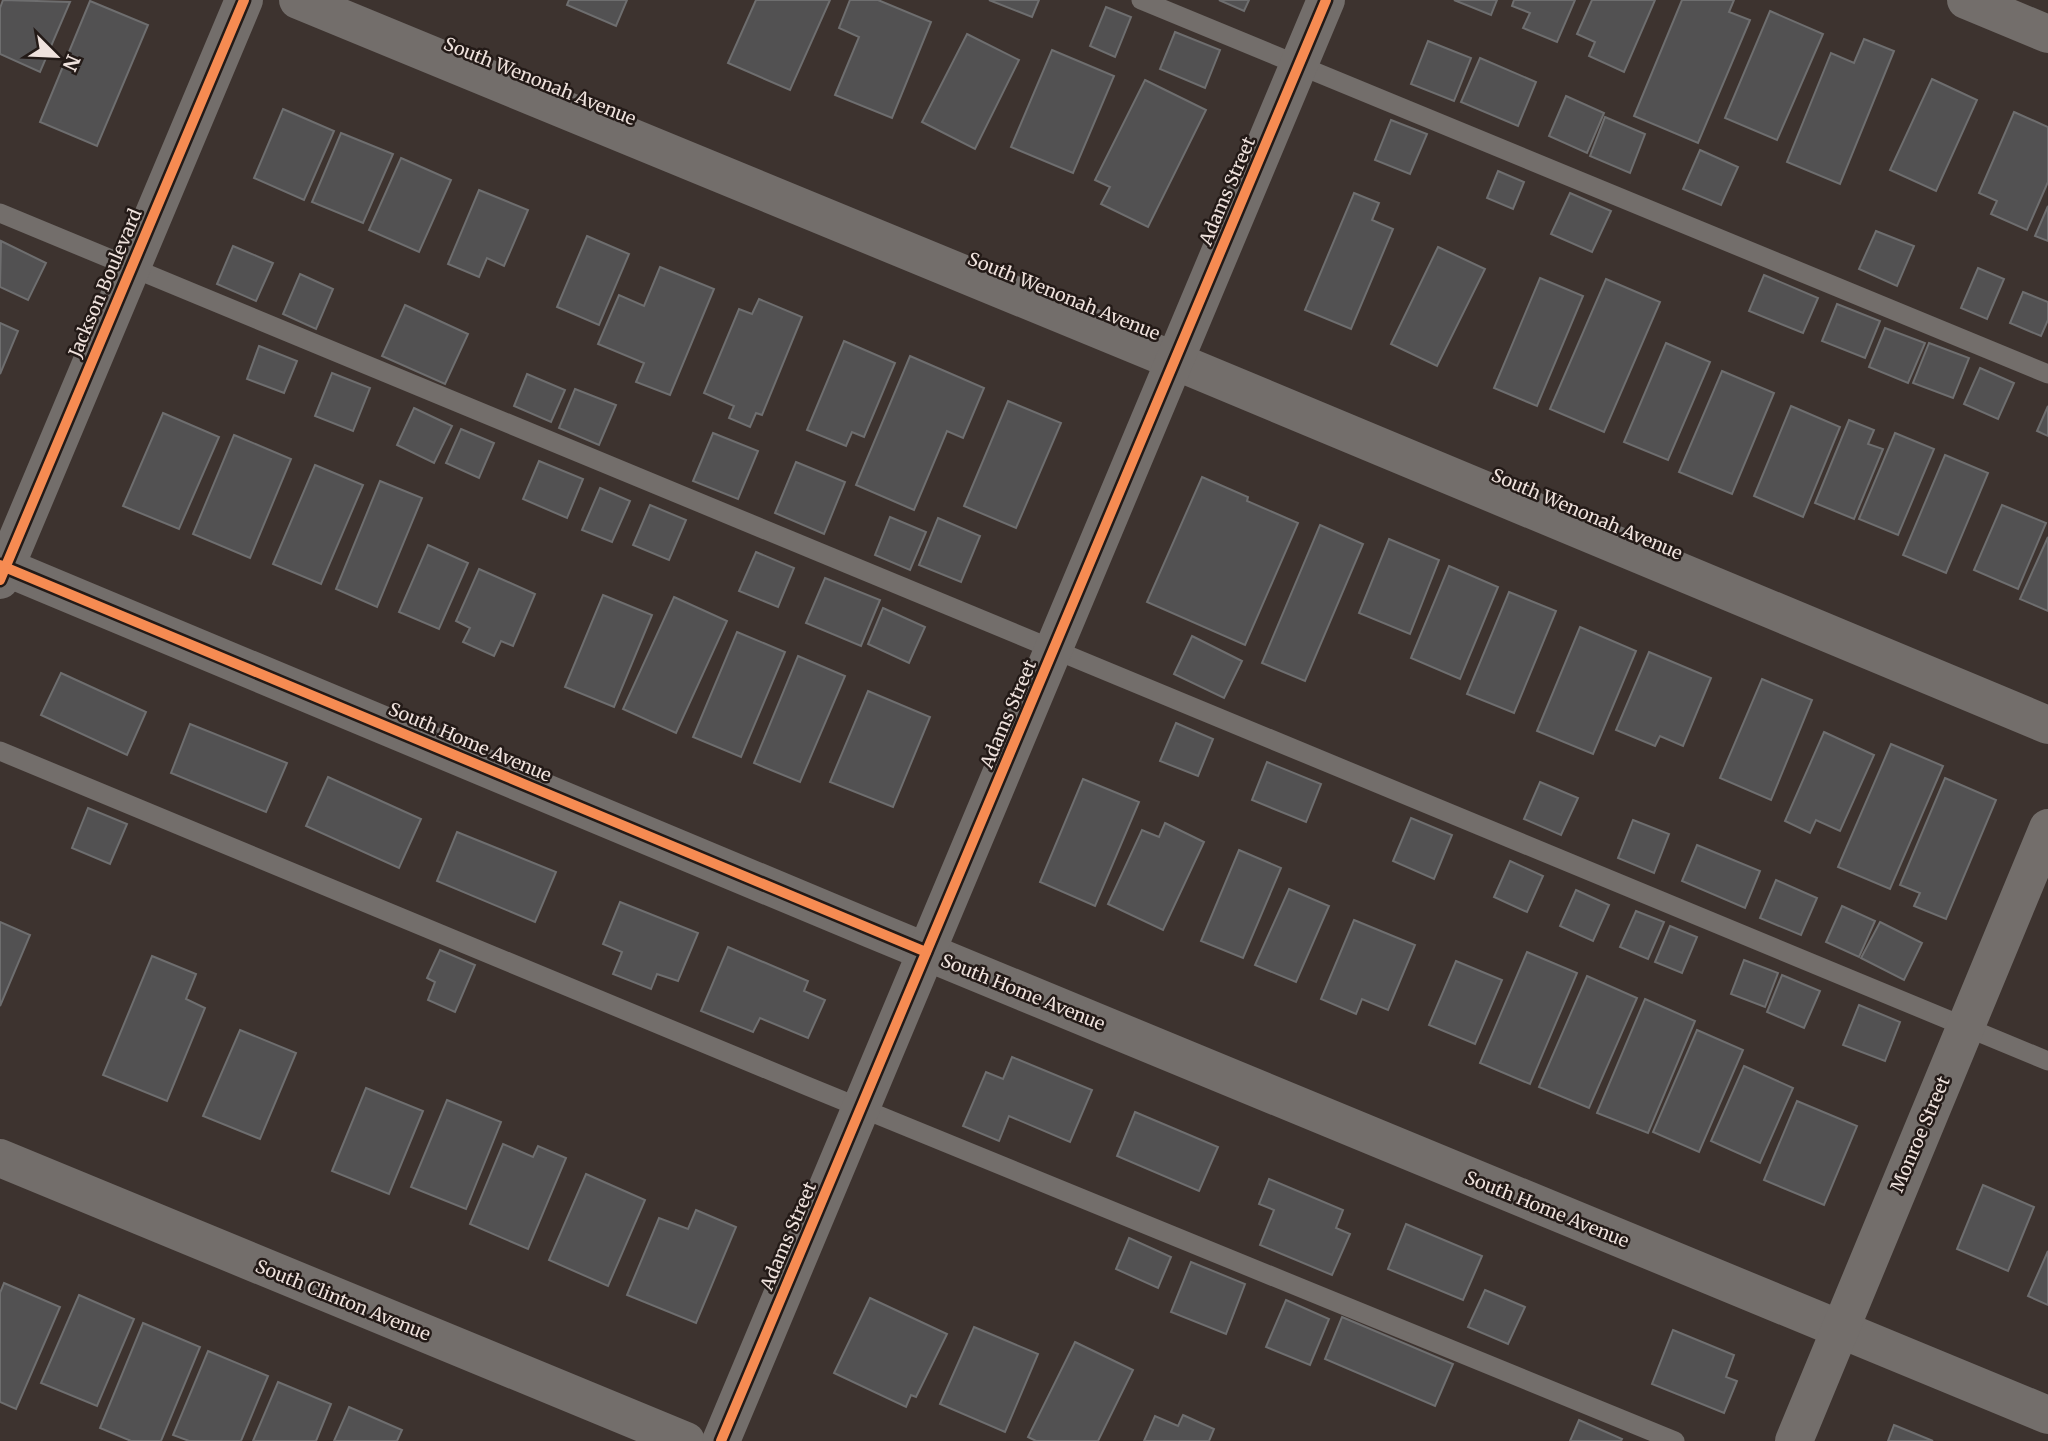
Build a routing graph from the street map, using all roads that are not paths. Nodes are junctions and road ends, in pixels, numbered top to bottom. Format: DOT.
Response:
graph roads {
  1 [pos="244,0"];
  2 [pos="298,0"];
  3 [pos="1141,0"];
  4 [pos="1326,0"];
  5 [pos="1966,0"];
  6 [pos="2048,34"];
  7 [pos="1299,66"];
  8 [pos="0,213"];
  9 [pos="131,267"];
  10 [pos="1175,361"];
  11 [pos="2048,374"];
  12 [pos="2,570"];
  13 [pos="1054,649"];
  14 [pos="2048,725"];
  15 [pos="0,751"];
  16 [pos="2048,828"];
  17 [pos="926,952"];
  18 [pos="1965,1027"];
  19 [pos="2048,1061"];
  20 [pos="861,1108"];
  21 [pos="0,1158"];
  22 [pos="1839,1329"];
  23 [pos="2048,1415"];
  24 [pos="686,1441"];
  25 [pos="721,1441"];
  26 [pos="1675,1441"];
  27 [pos="1794,1441"];
  1 -- 9 [label="street, Jackson Boulevard"];
  2 -- 10 [label="street, South Wenonah Avenue"];
  3 -- 7 [label="lane"];
  4 -- 7 [label="street, Adams Street"];
  5 -- 6 [label="street"];
  7 -- 10 [label="street, Adams Street"];
  7 -- 11 [label="lane"];
  8 -- 9 [label="lane"];
  9 -- 12 [label="street, Jackson Boulevard"];
  9 -- 13 [label="lane"];
  10 -- 13 [label="street, Adams Street"];
  10 -- 14 [label="street, South Wenonah Avenue"];
  12 -- 17 [label="street, South Home Avenue"];
  13 -- 17 [label="street, Adams Street"];
  13 -- 18 [label="lane"];
  15 -- 20 [label="lane"];
  16 -- 18 [label="street, Monroe Street"];
  17 -- 20 [label="street, Adams Street"];
  17 -- 22 [label="street, South Home Avenue"];
  18 -- 19 [label="lane"];
  18 -- 22 [label="street, Monroe Street"];
  20 -- 25 [label="street, Adams Street"];
  20 -- 26 [label="lane"];
  21 -- 24 [label="street, South Clinton Avenue"];
  22 -- 23 [label="street, South Home Avenue"];
  22 -- 27 [label="street, Monroe Street"];
}
